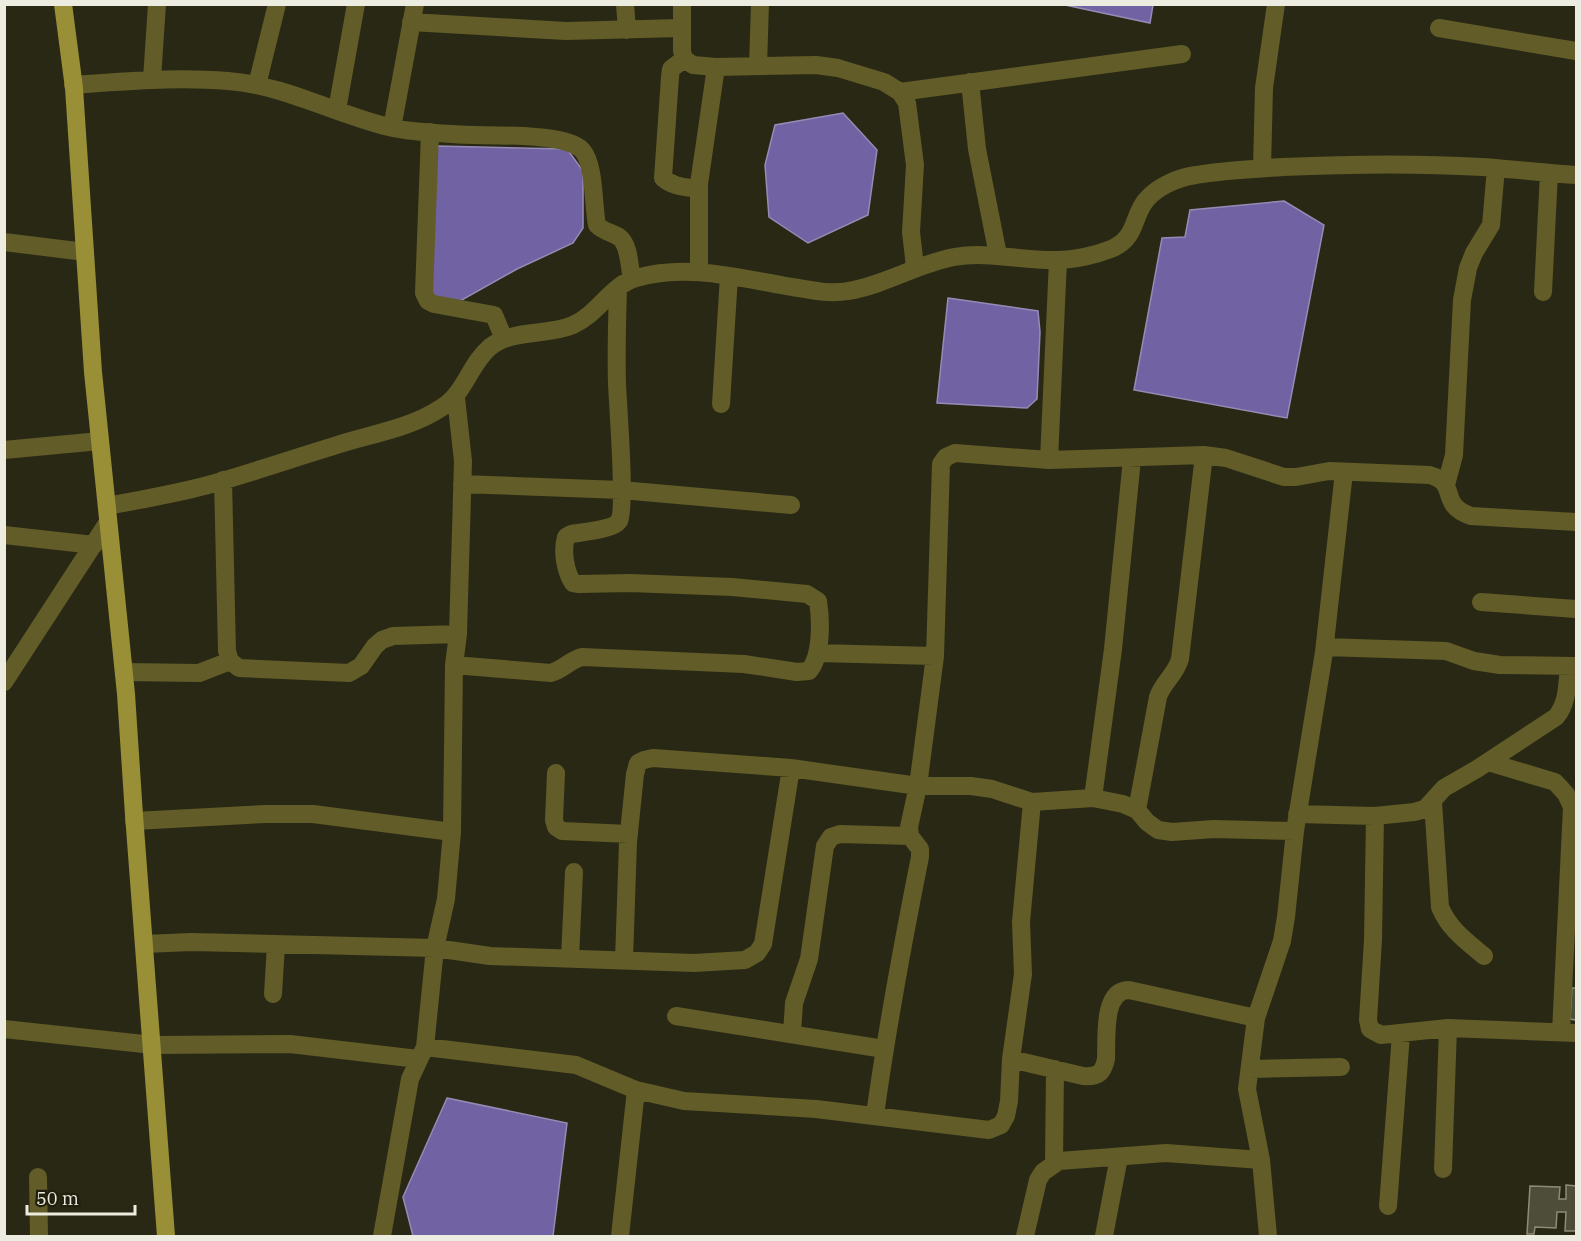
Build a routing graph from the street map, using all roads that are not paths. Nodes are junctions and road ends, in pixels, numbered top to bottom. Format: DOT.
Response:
graph roads {
  1 [pos="63,4"];
  2 [pos="156,4"];
  3 [pos="277,4"];
  4 [pos="356,4"];
  5 [pos="626,4"];
  6 [pos="682,4"];
  7 [pos="760,4"];
  8 [pos="1276,4"];
  9 [pos="413,14"];
  10 [pos="680,28"];
  11 [pos="1439,28"];
  12 [pos="627,30"];
  13 [pos="1576,51"];
  14 [pos="1182,54"];
  15 [pos="684,59"];
  16 [pos="758,66"];
  17 [pos="716,67"];
  18 [pos="152,79"];
  19 [pos="970,82"];
  20 [pos="73,85"];
  21 [pos="257,85"];
  22 [pos="900,92"];
  23 [pos="337,110"];
  24 [pos="392,128"];
  25 [pos="430,132"];
  26 [pos="1263,168"];
  27 [pos="1496,168"];
  28 [pos="1549,173"];
  29 [pos="1576,175"];
  30 [pos="699,189"];
  31 [pos="4,242"];
  32 [pos="85,252"];
  33 [pos="998,255"];
  34 [pos="1058,260"];
  35 [pos="915,267"];
  36 [pos="699,271"];
  37 [pos="729,276"];
  38 [pos="625,284"];
  39 [pos="1543,292"];
  40 [pos="504,339"];
  41 [pos="456,398"];
  42 [pos="721,404"];
  43 [pos="100,441"];
  44 [pos="4,450"];
  45 [pos="1204,455"];
  46 [pos="1132,459"];
  47 [pos="1049,460"];
  48 [pos="1344,472"];
  49 [pos="223,480"];
  50 [pos="462,484"];
  51 [pos="1446,485"];
  52 [pos="621,490"];
  53 [pos="791,505"];
  54 [pos="107,514"];
  55 [pos="1576,522"];
  56 [pos="4,535"];
  57 [pos="94,544"];
  58 [pos="1481,602"];
  59 [pos="1576,609"];
  60 [pos="458,634"];
  61 [pos="1325,647"];
  62 [pos="817,653"];
  63 [pos="935,656"];
  64 [pos="11,660"];
  65 [pos="230,661"];
  66 [pos="454,665"];
  67 [pos="1573,666"];
  68 [pos="124,672"];
  69 [pos="4,682"];
  70 [pos="1488,762"];
  71 [pos="792,768"];
  72 [pos="556,773"];
  73 [pos="918,786"];
  74 [pos="1093,798"];
  75 [pos="1032,802"];
  76 [pos="1433,802"];
  77 [pos="1137,810"];
  78 [pos="1375,816"];
  79 [pos="134,821"];
  80 [pos="1296,823"];
  81 [pos="452,832"];
  82 [pos="629,834"];
  83 [pos="910,836"];
  84 [pos="574,872"];
  85 [pos="144,944"];
  86 [pos="276,945"];
  87 [pos="435,948"];
  88 [pos="1484,957"];
  89 [pos="570,958"];
  90 [pos="624,960"];
  91 [pos="273,994"];
  92 [pos="676,1016"];
  93 [pos="1256,1018"];
  94 [pos="1448,1028"];
  95 [pos="4,1029"];
  96 [pos="792,1033"];
  97 [pos="1569,1033"];
  98 [pos="1401,1034"];
  99 [pos="153,1045"];
  100 [pos="884,1048"];
  101 [pos="421,1053"];
  102 [pos="1011,1059"];
  103 [pos="1341,1067"];
  104 [pos="1055,1069"];
  105 [pos="1250,1069"];
  106 [pos="636,1090"];
  107 [pos="875,1115"];
  108 [pos="1119,1157"];
  109 [pos="1261,1160"];
  110 [pos="1054,1163"];
  111 [pos="1443,1169"];
  112 [pos="38,1177"];
  113 [pos="1388,1206"];
  114 [pos="39,1236"];
  115 [pos="166,1236"];
  116 [pos="382,1236"];
  117 [pos="620,1236"];
  118 [pos="1025,1236"];
  119 [pos="1104,1236"];
  120 [pos="1268,1236"];
  1 -- 20 [label="main road"];
  2 -- 18 [label="street"];
  3 -- 21 [label="street"];
  4 -- 23 [label="street"];
  5 -- 12 [label="street"];
  6 -- 10 [label="street"];
  7 -- 16 [label="street"];
  8 -- 26 [label="street"];
  9 -- 12 [label="street"];
  9 -- 24 [label="street"];
  10 -- 12 [label="street"];
  10 -- 15 [label="street"];
  11 -- 13 [label="street"];
  14 -- 19 [label="street"];
  15 -- 17 [label="street"];
  15 -- 30 [label="street"];
  16 -- 17 [label="street"];
  16 -- 22 [label="street"];
  17 -- 30 [label="street"];
  18 -- 20 [label="street"];
  18 -- 21 [label="street"];
  19 -- 22 [label="street"];
  19 -- 33 [label="street"];
  20 -- 32 [label="main road"];
  21 -- 23 [label="street"];
  22 -- 35 [label="street"];
  23 -- 24 [label="street"];
  24 -- 25 [label="street"];
  25 -- 38 [label="street"];
  25 -- 40 [label="street"];
  26 -- 27 [label="street"];
  26 -- 34 [label="street"];
  27 -- 28 [label="street"];
  27 -- 51 [label="street"];
  28 -- 29 [label="street"];
  28 -- 39 [label="street"];
  30 -- 36 [label="street"];
  31 -- 32 [label="street"];
  32 -- 43 [label="main road"];
  33 -- 34 [label="street"];
  33 -- 35 [label="street"];
  34 -- 47 [label="street"];
  35 -- 37 [label="street"];
  36 -- 37 [label="street"];
  36 -- 38 [label="street"];
  37 -- 42 [label="street"];
  38 -- 40 [label="street"];
  38 -- 52 [label="street"];
  40 -- 41 [label="street"];
  41 -- 49 [label="street"];
  41 -- 50 [label="street"];
  43 -- 44 [label="street"];
  43 -- 54 [label="main road"];
  45 -- 46 [label="street"];
  45 -- 48 [label="street"];
  45 -- 77 [label="street"];
  46 -- 47 [label="street"];
  46 -- 74 [label="street"];
  47 -- 63 [label="street"];
  48 -- 51 [label="street"];
  48 -- 61 [label="street"];
  49 -- 54 [label="street"];
  49 -- 65 [label="street"];
  50 -- 52 [label="street"];
  50 -- 60 [label="street"];
  51 -- 55 [label="street"];
  52 -- 53 [label="street"];
  52 -- 62 [label="street"];
  54 -- 57 [label="street"];
  54 -- 68 [label="main road"];
  56 -- 57 [label="street"];
  57 -- 64 [label="street"];
  58 -- 59 [label="street"];
  60 -- 65 [label="street"];
  60 -- 66 [label="street"];
  61 -- 67 [label="street"];
  61 -- 80 [label="street"];
  62 -- 63 [label="street"];
  62 -- 66 [label="street"];
  63 -- 73 [label="street"];
  64 -- 69 [label="street"];
  65 -- 68 [label="street"];
  66 -- 81 [label="street"];
  67 -- 70 [label="street"];
  68 -- 79 [label="main road"];
  70 -- 76 [label="street"];
  70 -- 97 [label="street"];
  71 -- 73 [label="street"];
  71 -- 82 [label="street"];
  71 -- 90 [label="street"];
  72 -- 82 [label="street"];
  73 -- 75 [label="street"];
  73 -- 83 [label="street"];
  74 -- 75 [label="street"];
  74 -- 77 [label="street"];
  75 -- 102 [label="street"];
  76 -- 78 [label="street"];
  76 -- 88 [label="street"];
  77 -- 80 [label="street"];
  78 -- 80 [label="street"];
  78 -- 98 [label="street"];
  79 -- 81 [label="street"];
  79 -- 85 [label="main road"];
  80 -- 93 [label="street"];
  81 -- 87 [label="street"];
  82 -- 90 [label="street"];
  83 -- 96 [label="street"];
  83 -- 100 [label="street"];
  84 -- 89 [label="street"];
  85 -- 86 [label="street"];
  85 -- 99 [label="main road"];
  86 -- 87 [label="street"];
  86 -- 91 [label="street"];
  87 -- 89 [label="street"];
  87 -- 101 [label="street"];
  89 -- 90 [label="street"];
  92 -- 96 [label="street"];
  93 -- 104 [label="street"];
  93 -- 105 [label="street"];
  94 -- 97 [label="street"];
  94 -- 98 [label="street"];
  94 -- 111 [label="street"];
  95 -- 99 [label="street"];
  96 -- 100 [label="street"];
  98 -- 113 [label="street"];
  99 -- 101 [label="street"];
  99 -- 115 [label="main road"];
  100 -- 107 [label="street"];
  101 -- 106 [label="street"];
  101 -- 116 [label="street"];
  102 -- 104 [label="street"];
  102 -- 107 [label="street"];
  103 -- 105 [label="street"];
  104 -- 110 [label="street"];
  105 -- 109 [label="street"];
  106 -- 107 [label="street"];
  106 -- 117 [label="street"];
  108 -- 109 [label="street"];
  108 -- 110 [label="street"];
  108 -- 119 [label="street"];
  109 -- 120 [label="street"];
  110 -- 118 [label="street"];
  112 -- 114 [label="street"];
}
